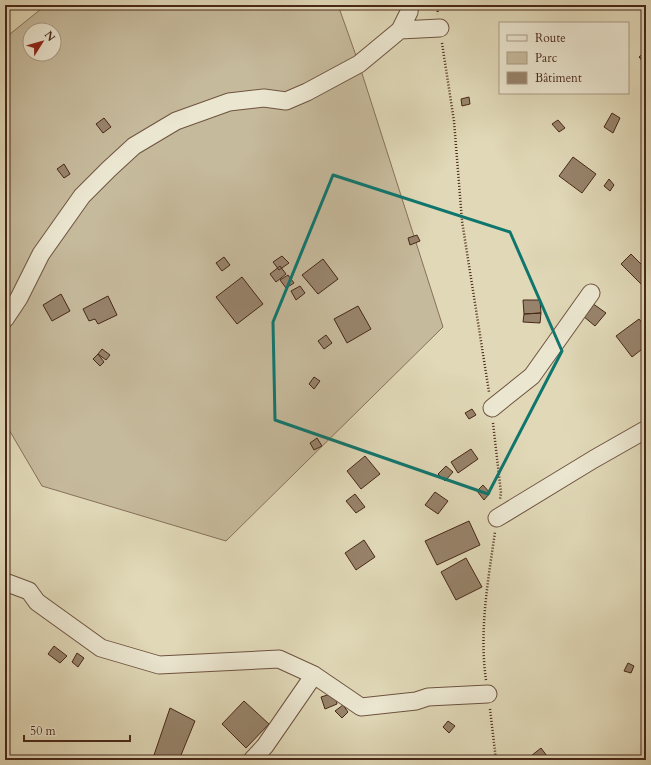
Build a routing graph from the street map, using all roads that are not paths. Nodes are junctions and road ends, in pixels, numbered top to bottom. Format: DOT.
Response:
graph roads {
  1 [pos="410,5"];
  2 [pos="440,28"];
  3 [pos="400,30"];
  4 [pos="591,293"];
  5 [pos="5,319"];
  6 [pos="492,408"];
  7 [pos="645,430"];
  8 [pos="497,518"];
  9 [pos="5,582"];
  10 [pos="314,675"];
  11 [pos="488,694"];
  12 [pos="252,760"];
  1 -- 3 [label="street"];
  2 -- 3 [label="street"];
  3 -- 5 [label="street"];
  4 -- 6 [label="street"];
  7 -- 8 [label="street"];
  9 -- 10 [label="street"];
  10 -- 11 [label="street"];
  10 -- 12 [label="street"];
}
